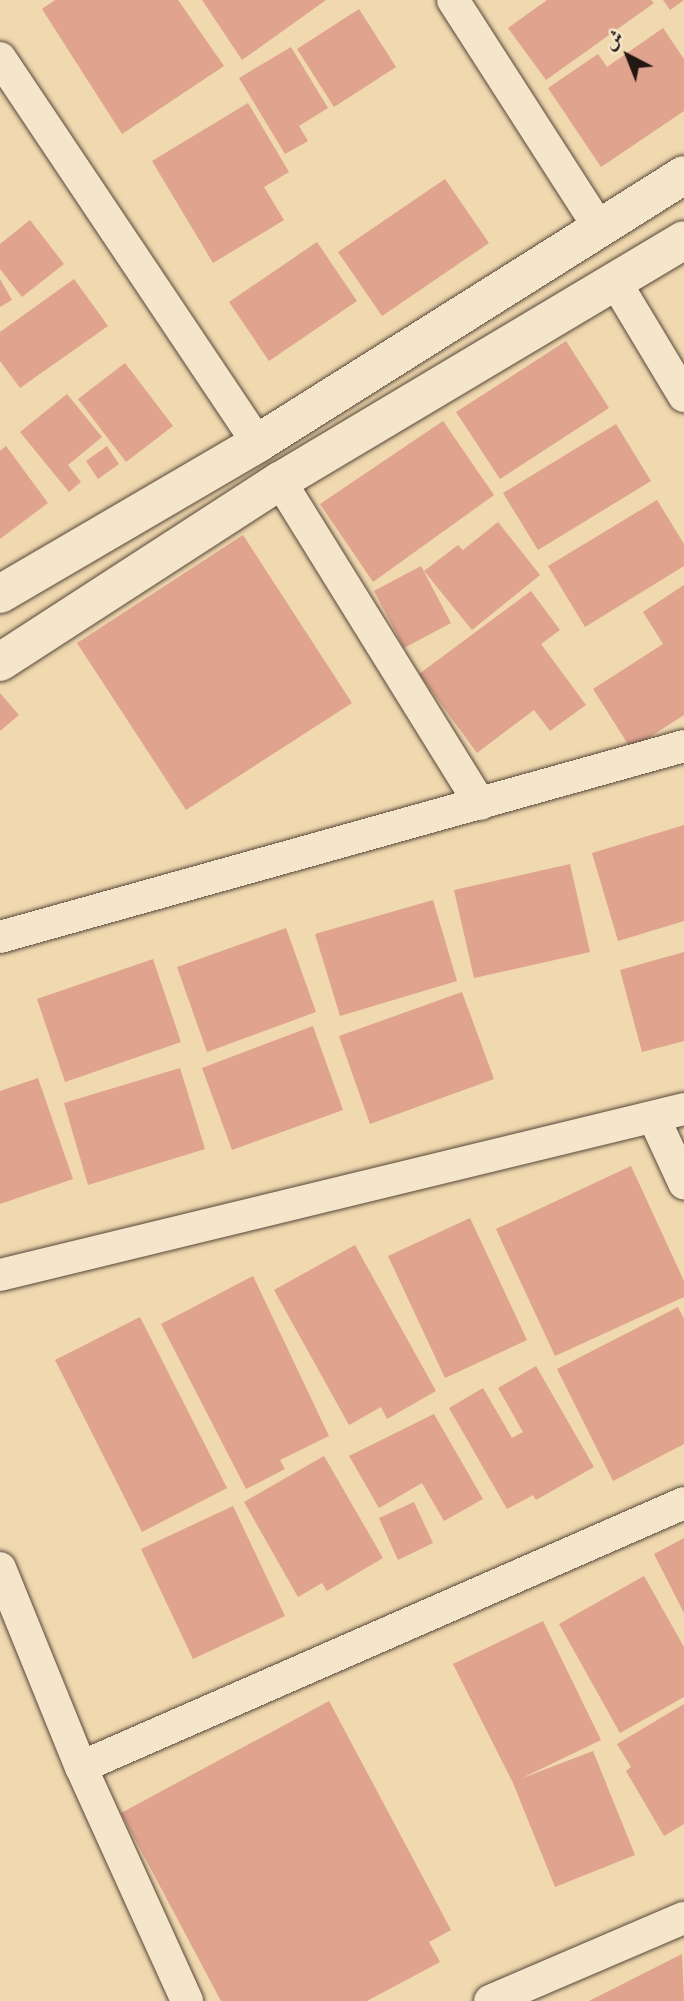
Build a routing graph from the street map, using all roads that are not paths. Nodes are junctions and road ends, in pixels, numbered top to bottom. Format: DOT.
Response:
graph roads {
  1 [pos="453,0"];
  2 [pos="0,58"];
  3 [pos="684,175"];
  4 [pos="598,227"];
  5 [pos="684,240"];
  6 [pos="616,283"];
  7 [pos="684,396"];
  8 [pos="258,443"];
  9 [pos="280,481"];
  10 [pos="0,594"];
  11 [pos="0,662"];
  12 [pos="684,746"];
  13 [pos="480,804"];
  14 [pos="0,937"];
  15 [pos="684,1109"];
  16 [pos="654,1118"];
  17 [pos="684,1183"];
  18 [pos="0,1275"];
  19 [pos="684,1503"];
  20 [pos="0,1568"];
  21 [pos="81,1767"];
  22 [pos="684,1918"];
  23 [pos="187,2001"];
  24 [pos="490,2001"];
  1 -- 4 [label="street"];
  2 -- 8 [label="street"];
  3 -- 4 [label="main road"];
  4 -- 8 [label="main road"];
  5 -- 6 [label="main road"];
  6 -- 7 [label="street"];
  6 -- 9 [label="main road"];
  8 -- 10 [label="main road"];
  9 -- 11 [label="main road"];
  9 -- 13 [label="street"];
  12 -- 13 [label="street"];
  13 -- 14 [label="street"];
  15 -- 16 [label="street"];
  16 -- 17 [label="street"];
  16 -- 18 [label="street"];
  19 -- 21 [label="street"];
  20 -- 21 [label="street"];
  21 -- 23 [label="street"];
  22 -- 24 [label="street"];
}
